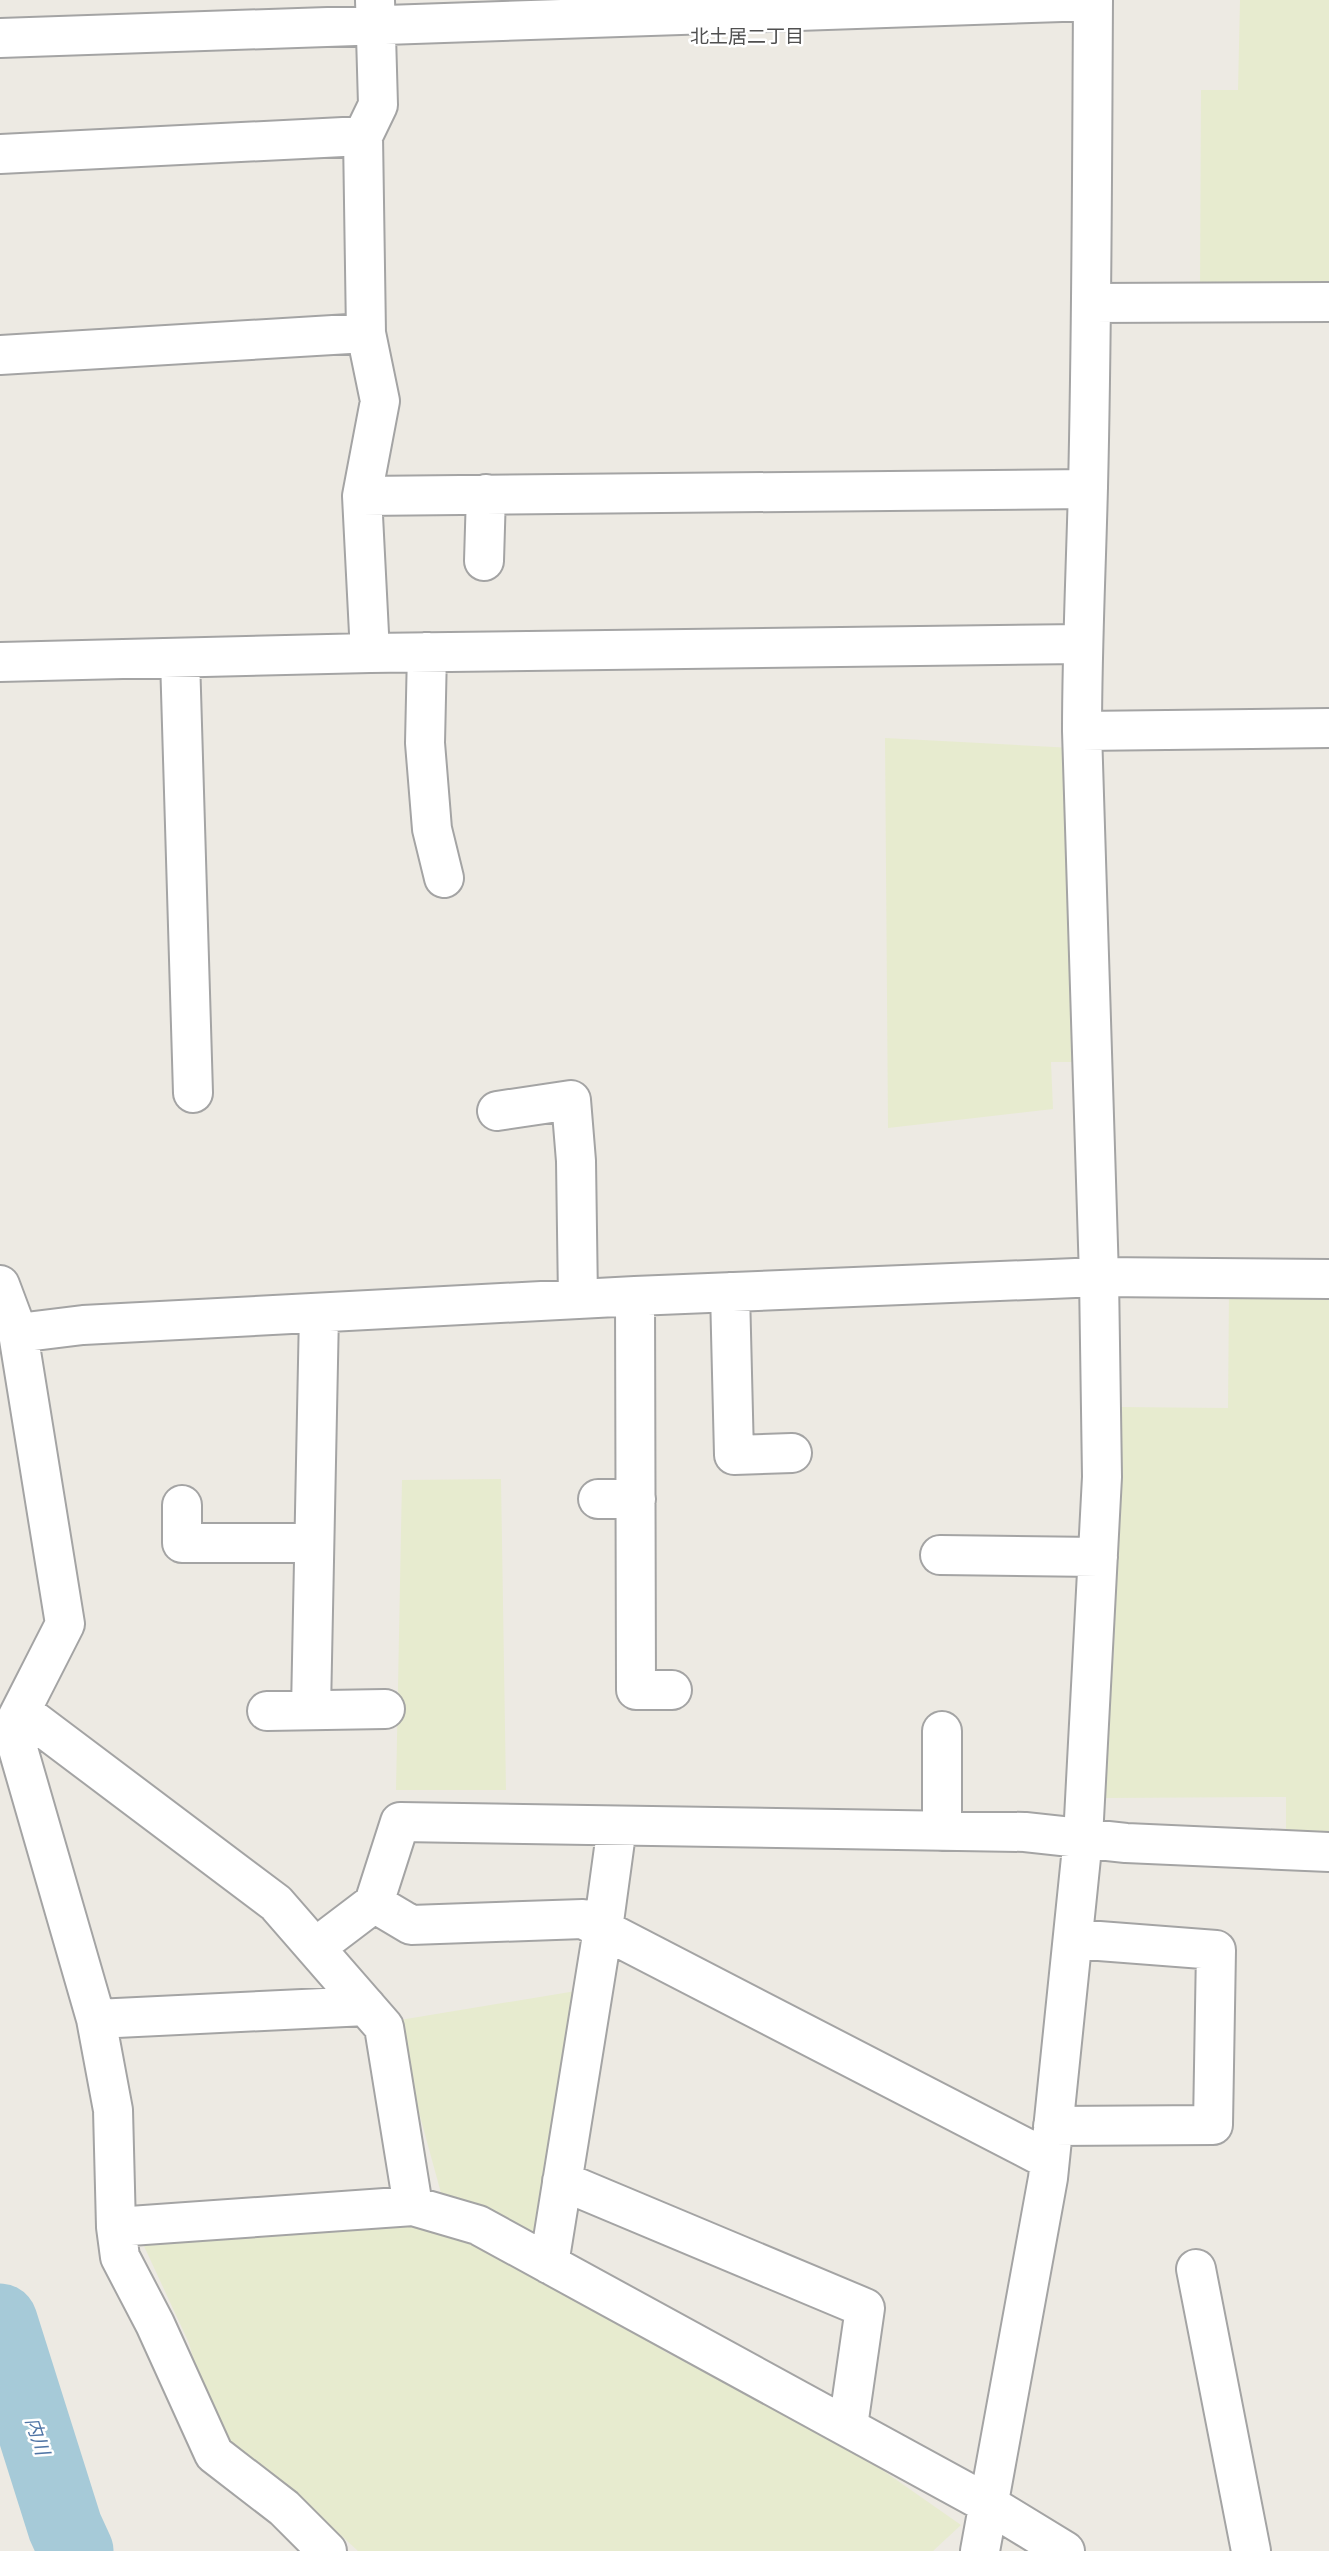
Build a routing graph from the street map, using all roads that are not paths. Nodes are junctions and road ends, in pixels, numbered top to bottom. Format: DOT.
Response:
graph roads {
  1 [pos="1093,0"];
  2 [pos="692,7"];
  3 [pos="479,11"];
  4 [pos="375,13"];
  5 [pos="0,38"];
  6 [pos="363,136"];
  7 [pos="0,154"];
  8 [pos="1329,302"];
  9 [pos="1091,303"];
  10 [pos="366,334"];
  11 [pos="0,355"];
  12 [pos="1088,489"];
  13 [pos="486,494"];
  14 [pos="362,496"];
  15 [pos="484,561"];
  16 [pos="1082,644"];
  17 [pos="427,652"];
  18 [pos="370,653"];
  19 [pos="180,658"];
  20 [pos="0,662"];
  21 [pos="1329,728"];
  22 [pos="1082,731"];
  23 [pos="444,878"];
  24 [pos="193,1093"];
  25 [pos="497,1111"];
  26 [pos="1100,1277"];
  27 [pos="1329,1279"];
  28 [pos="0,1285"];
  29 [pos="730,1292"];
  30 [pos="635,1296"];
  31 [pos="578,1299"];
  32 [pos="319,1312"];
  33 [pos="14,1357"];
  34 [pos="792,1453"];
  35 [pos="598,1499"];
  36 [pos="636,1499"];
  37 [pos="182,1505"];
  38 [pos="314,1543"];
  39 [pos="940,1555"];
  40 [pos="1098,1557"];
  41 [pos="671,1689"];
  42 [pos="385,1709"];
  43 [pos="267,1710"];
  44 [pos="311,1710"];
  45 [pos="20,1711"];
  46 [pos="942,1731"];
  47 [pos="617,1826"];
  48 [pos="942,1831"];
  49 [pos="1083,1839"];
  50 [pos="1329,1852"];
  51 [pos="374,1903"];
  52 [pos="603,1929"];
  53 [pos="1073,1938"];
  54 [pos="316,1947"];
  55 [pos="366,2006"];
  56 [pos="96,2019"];
  57 [pos="1051,2143"];
  58 [pos="562,2181"];
  59 [pos="414,2206"];
  60 [pos="116,2227"];
  61 [pos="549,2264"];
  62 [pos="1196,2269"];
  63 [pos="848,2426"];
  64 [pos="988,2504"];
  65 [pos="327,2551"];
  66 [pos="980,2551"];
  67 [pos="1065,2551"];
  68 [pos="1251,2551"];
  1 -- 2 [label="street"];
  1 -- 9 [label="street"];
  2 -- 3 [label="street"];
  3 -- 4 [label="street"];
  4 -- 5 [label="street"];
  4 -- 6 [label="street"];
  6 -- 7 [label="street"];
  6 -- 10 [label="street"];
  8 -- 9 [label="street"];
  9 -- 12 [label="street"];
  10 -- 11 [label="street"];
  10 -- 14 [label="street"];
  12 -- 13 [label="street"];
  12 -- 16 [label="street"];
  13 -- 14 [label="street"];
  13 -- 15 [label="street"];
  14 -- 18 [label="street"];
  16 -- 17 [label="street"];
  16 -- 22 [label="street"];
  17 -- 18 [label="street"];
  17 -- 23 [label="street"];
  18 -- 19 [label="street"];
  19 -- 20 [label="street"];
  19 -- 24 [label="street"];
  21 -- 22 [label="street"];
  22 -- 26 [label="street"];
  25 -- 31 [label="street"];
  26 -- 27 [label="street"];
  26 -- 29 [label="street"];
  26 -- 40 [label="street"];
  28 -- 33 [label="street"];
  29 -- 30 [label="street"];
  29 -- 34 [label="street"];
  30 -- 31 [label="street"];
  30 -- 36 [label="street"];
  31 -- 32 [label="street"];
  32 -- 33 [label="street"];
  32 -- 38 [label="street"];
  33 -- 45 [label="street"];
  35 -- 36 [label="street"];
  36 -- 41 [label="street"];
  37 -- 38 [label="street"];
  38 -- 44 [label="street"];
  39 -- 40 [label="street"];
  40 -- 49 [label="street"];
  42 -- 44 [label="street"];
  43 -- 44 [label="street"];
  45 -- 54 [label="street"];
  45 -- 56 [label="street"];
  46 -- 48 [label="street"];
  47 -- 48 [label="street"];
  47 -- 51 [label="street"];
  47 -- 52 [label="street"];
  48 -- 49 [label="street"];
  49 -- 50 [label="street"];
  49 -- 53 [label="street"];
  51 -- 52 [label="street"];
  51 -- 54 [label="street"];
  52 -- 57 [label="street"];
  52 -- 58 [label="street"];
  53 -- 57 [label="street"];
  53 -- 57 [label="street"];
  54 -- 55 [label="street"];
  55 -- 56 [label="street"];
  55 -- 59 [label="street"];
  56 -- 60 [label="street"];
  57 -- 64 [label="street"];
  58 -- 61 [label="street"];
  58 -- 63 [label="street"];
  59 -- 60 [label="street"];
  59 -- 61 [label="street"];
  60 -- 65 [label="street"];
  61 -- 63 [label="street"];
  62 -- 68 [label="street"];
  63 -- 64 [label="street"];
  64 -- 66 [label="street"];
  64 -- 67 [label="street"];
}
